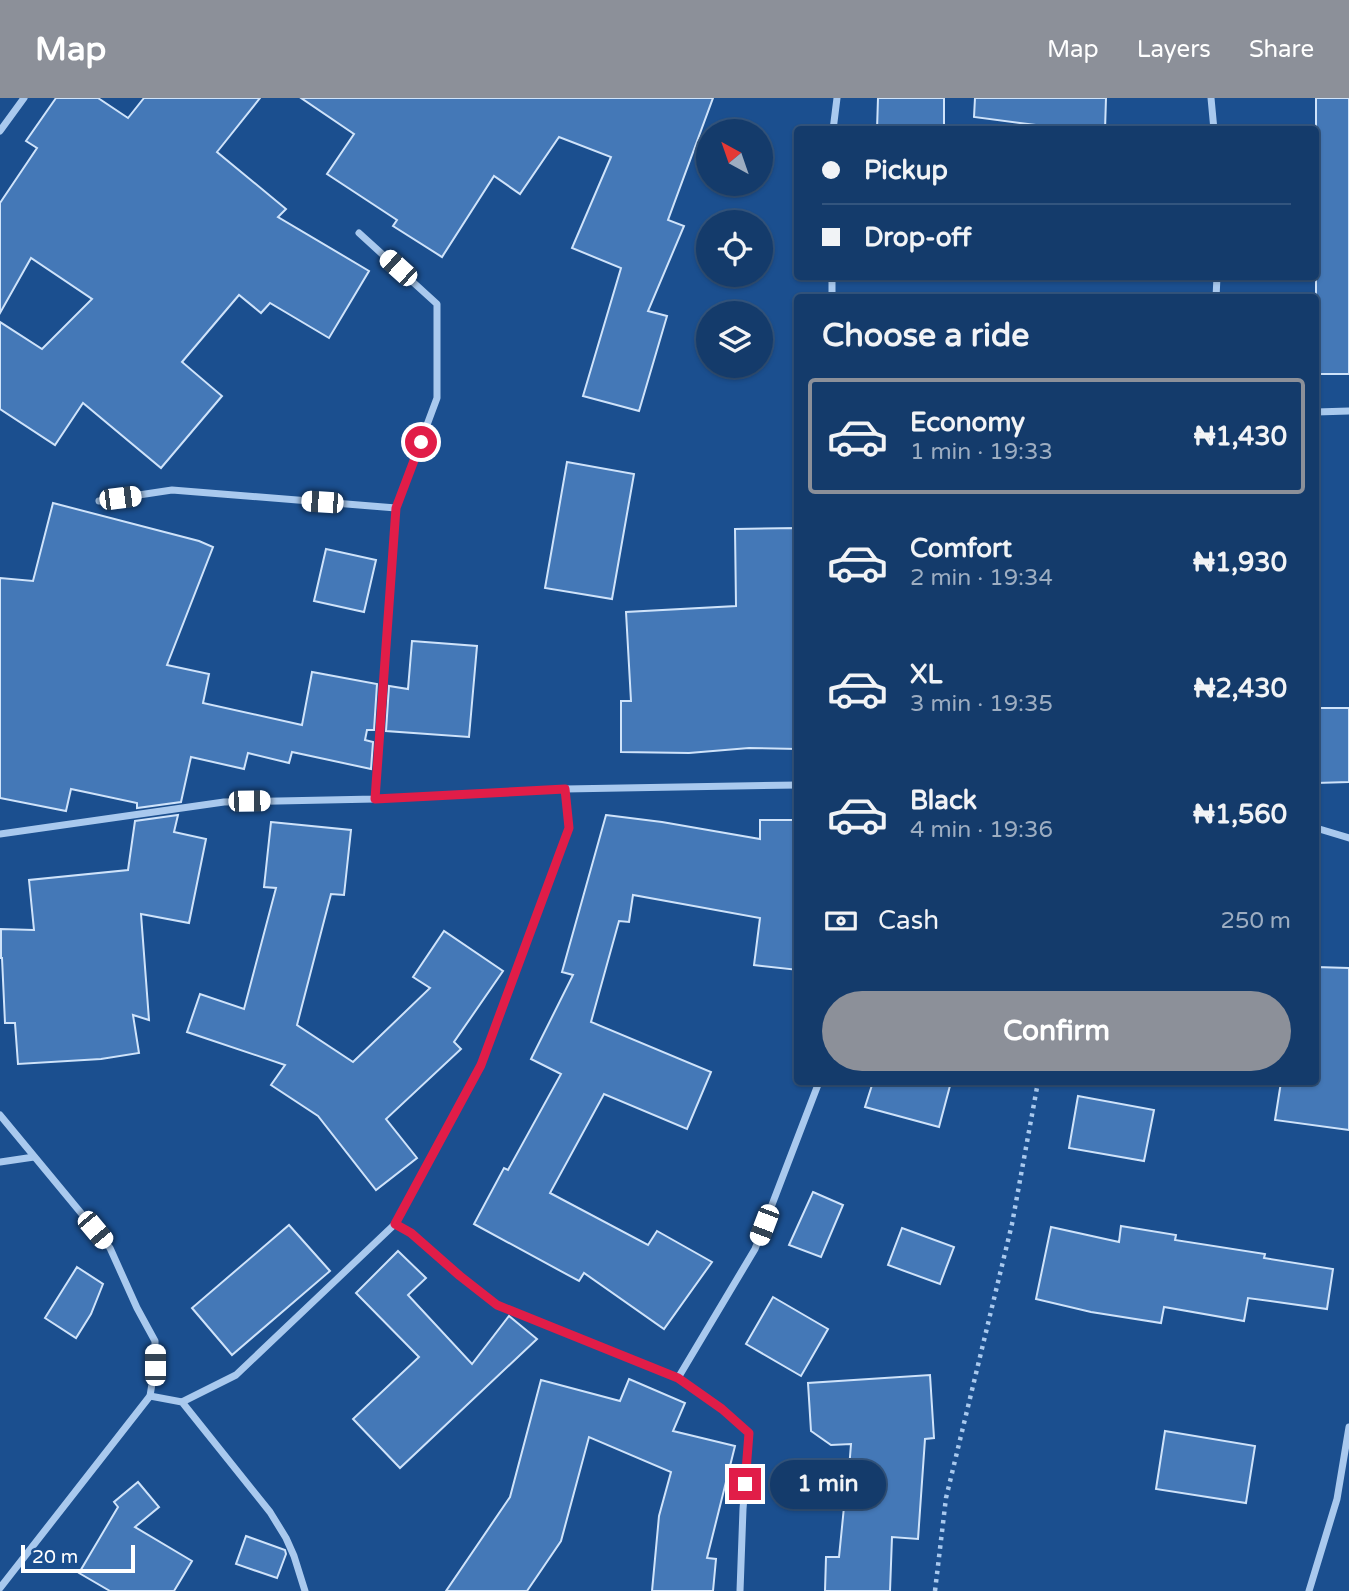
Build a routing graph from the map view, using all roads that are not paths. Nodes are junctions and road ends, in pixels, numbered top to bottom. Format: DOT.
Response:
graph roads {
  1 [pos="24,98"];
  2 [pos="837,98"];
  3 [pos="1212,98"];
  4 [pos="834,126"];
  5 [pos="1214,126"];
  6 [pos="0,131"];
  7 [pos="359,233"];
  8 [pos="1349,411"];
  9 [pos="1319,412"];
  10 [pos="99,501"];
  11 [pos="396,508"];
  12 [pos="794,785"];
  13 [pos="565,789"];
  14 [pos="375,799"];
  15 [pos="1319,829"];
  16 [pos="0,834"];
  17 [pos="1349,838"];
  18 [pos="817,1085"];
  19 [pos="0,1115"];
  20 [pos="34,1157"];
  21 [pos="0,1162"];
  22 [pos="395,1224"];
  23 [pos="678,1378"];
  24 [pos="150,1396"];
  25 [pos="183,1402"];
  26 [pos="1349,1427"];
  27 [pos="0,1588"];
  28 [pos="304,1591"];
  29 [pos="740,1591"];
  30 [pos="1309,1591"];
  1 -- 6 [label="street"];
  2 -- 4 [label="street"];
  3 -- 5 [label="street"];
  7 -- 11 [label="street"];
  8 -- 9 [label="street"];
  10 -- 11 [label="street"];
  11 -- 14 [label="street"];
  12 -- 13 [label="street"];
  13 -- 14 [label="street"];
  13 -- 22 [label="street"];
  14 -- 16 [label="street"];
  15 -- 17 [label="street"];
  18 -- 23 [label="street"];
  19 -- 20 [label="street"];
  20 -- 21 [label="street"];
  20 -- 24 [label="street"];
  22 -- 23 [label="street"];
  22 -- 25 [label="street"];
  23 -- 29 [label="street"];
  24 -- 25 [label="street"];
  24 -- 27 [label="street"];
  25 -- 28 [label="street"];
  26 -- 30 [label="street"];
}
